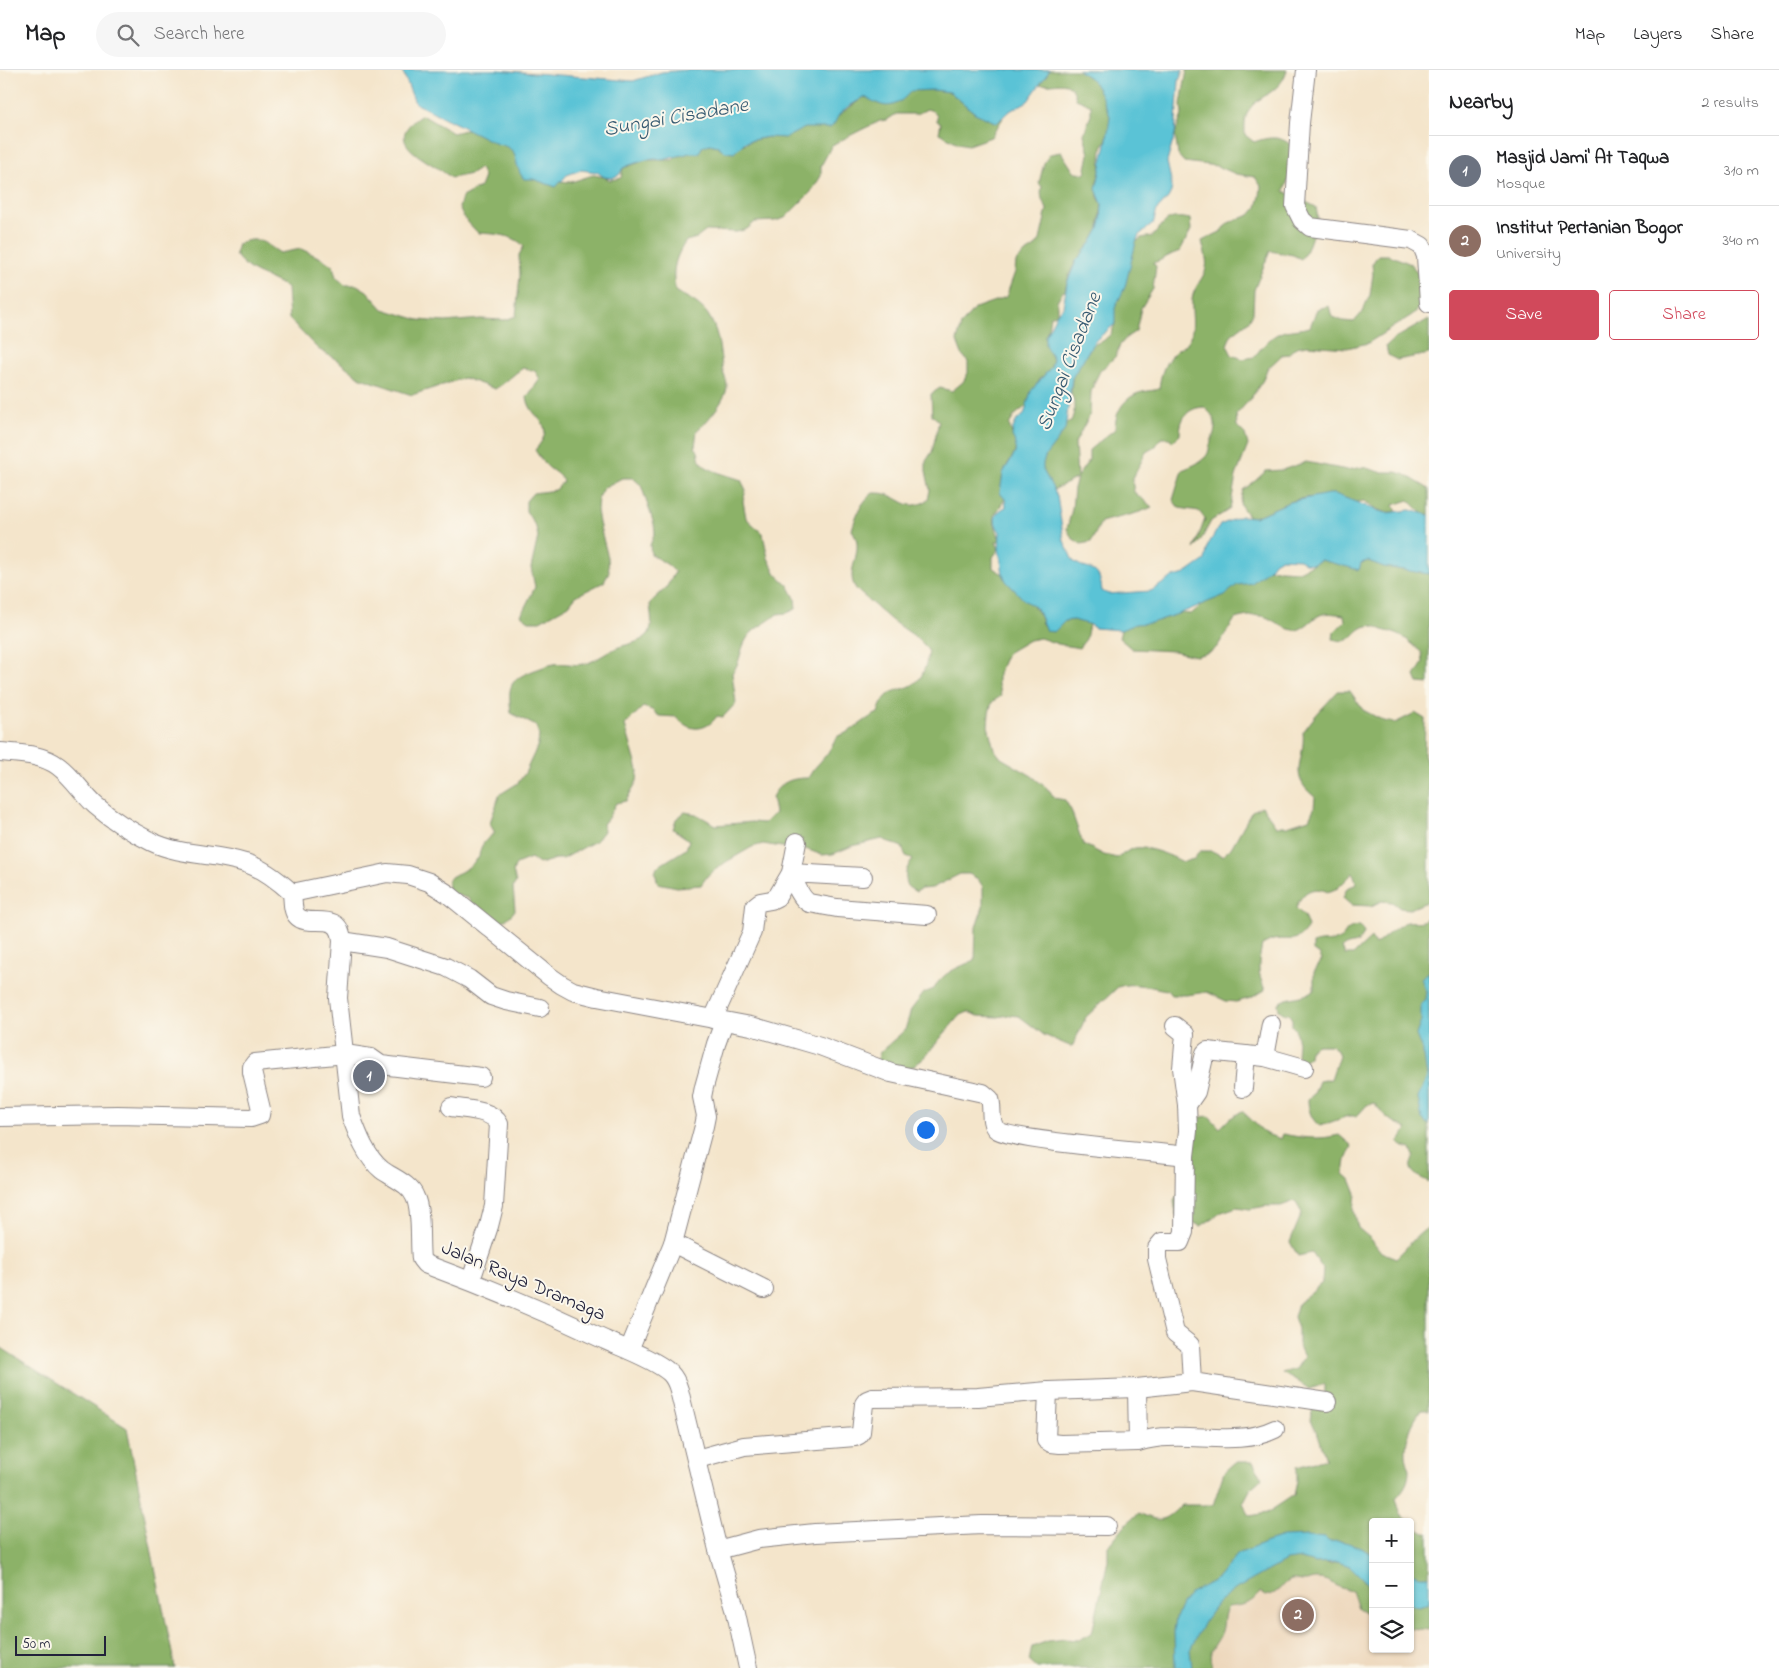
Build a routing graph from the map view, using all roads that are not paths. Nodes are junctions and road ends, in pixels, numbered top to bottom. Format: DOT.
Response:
graph roads {
  1 [pos="1306,70"];
  2 [pos="1429,303"];
  3 [pos="0,752"];
  4 [pos="797,842"];
  5 [pos="791,873"];
  6 [pos="863,877"];
  7 [pos="292,893"];
  8 [pos="927,915"];
  9 [pos="342,941"];
  10 [pos="540,1008"];
  11 [pos="719,1020"];
  12 [pos="1271,1024"];
  13 [pos="1175,1026"];
  14 [pos="345,1054"];
  15 [pos="1246,1055"];
  16 [pos="1264,1057"];
  17 [pos="1304,1068"];
  18 [pos="482,1077"];
  19 [pos="1243,1088"];
  20 [pos="1187,1105"];
  21 [pos="451,1107"];
  22 [pos="0,1117"];
  23 [pos="1186,1156"];
  24 [pos="673,1243"];
  25 [pos="471,1280"];
  26 [pos="764,1289"];
  27 [pos="629,1350"];
  28 [pos="1192,1382"];
  29 [pos="1137,1388"];
  30 [pos="1048,1391"];
  31 [pos="1327,1402"];
  32 [pos="1275,1429"];
  33 [pos="1138,1442"];
  34 [pos="697,1458"];
  35 [pos="1107,1526"];
  36 [pos="718,1550"];
  37 [pos="748,1668"];
  1 -- 2 [label="street"];
  3 -- 7 [label="street"];
  4 -- 5 [label="street"];
  5 -- 6 [label="street"];
  5 -- 8 [label="street"];
  5 -- 11 [label="street"];
  7 -- 9 [label="street"];
  7 -- 11 [label="street"];
  9 -- 10 [label="street"];
  9 -- 14 [label="street, Jalan Raya Dramaga"];
  11 -- 23 [label="street"];
  11 -- 24 [label="street"];
  12 -- 16 [label="street"];
  13 -- 20 [label="street"];
  14 -- 18 [label="street"];
  14 -- 22 [label="street"];
  14 -- 25 [label="street, Jalan Raya Dramaga"];
  15 -- 16 [label="street"];
  15 -- 19 [label="street"];
  15 -- 20 [label="street"];
  16 -- 17 [label="street"];
  20 -- 23 [label="street"];
  21 -- 25 [label="street"];
  23 -- 28 [label="street"];
  24 -- 26 [label="street"];
  24 -- 27 [label="street"];
  25 -- 27 [label="street, Jalan Raya Dramaga"];
  27 -- 34 [label="street, Jalan Raya Dramaga"];
  28 -- 29 [label="street"];
  28 -- 31 [label="street"];
  29 -- 30 [label="street"];
  29 -- 33 [label="street"];
  30 -- 33 [label="street"];
  30 -- 34 [label="street"];
  32 -- 33 [label="street"];
  34 -- 36 [label="street, Jalan Raya Dramaga"];
  35 -- 36 [label="street"];
  36 -- 37 [label="street, Jalan Raya Dramaga"];
}
